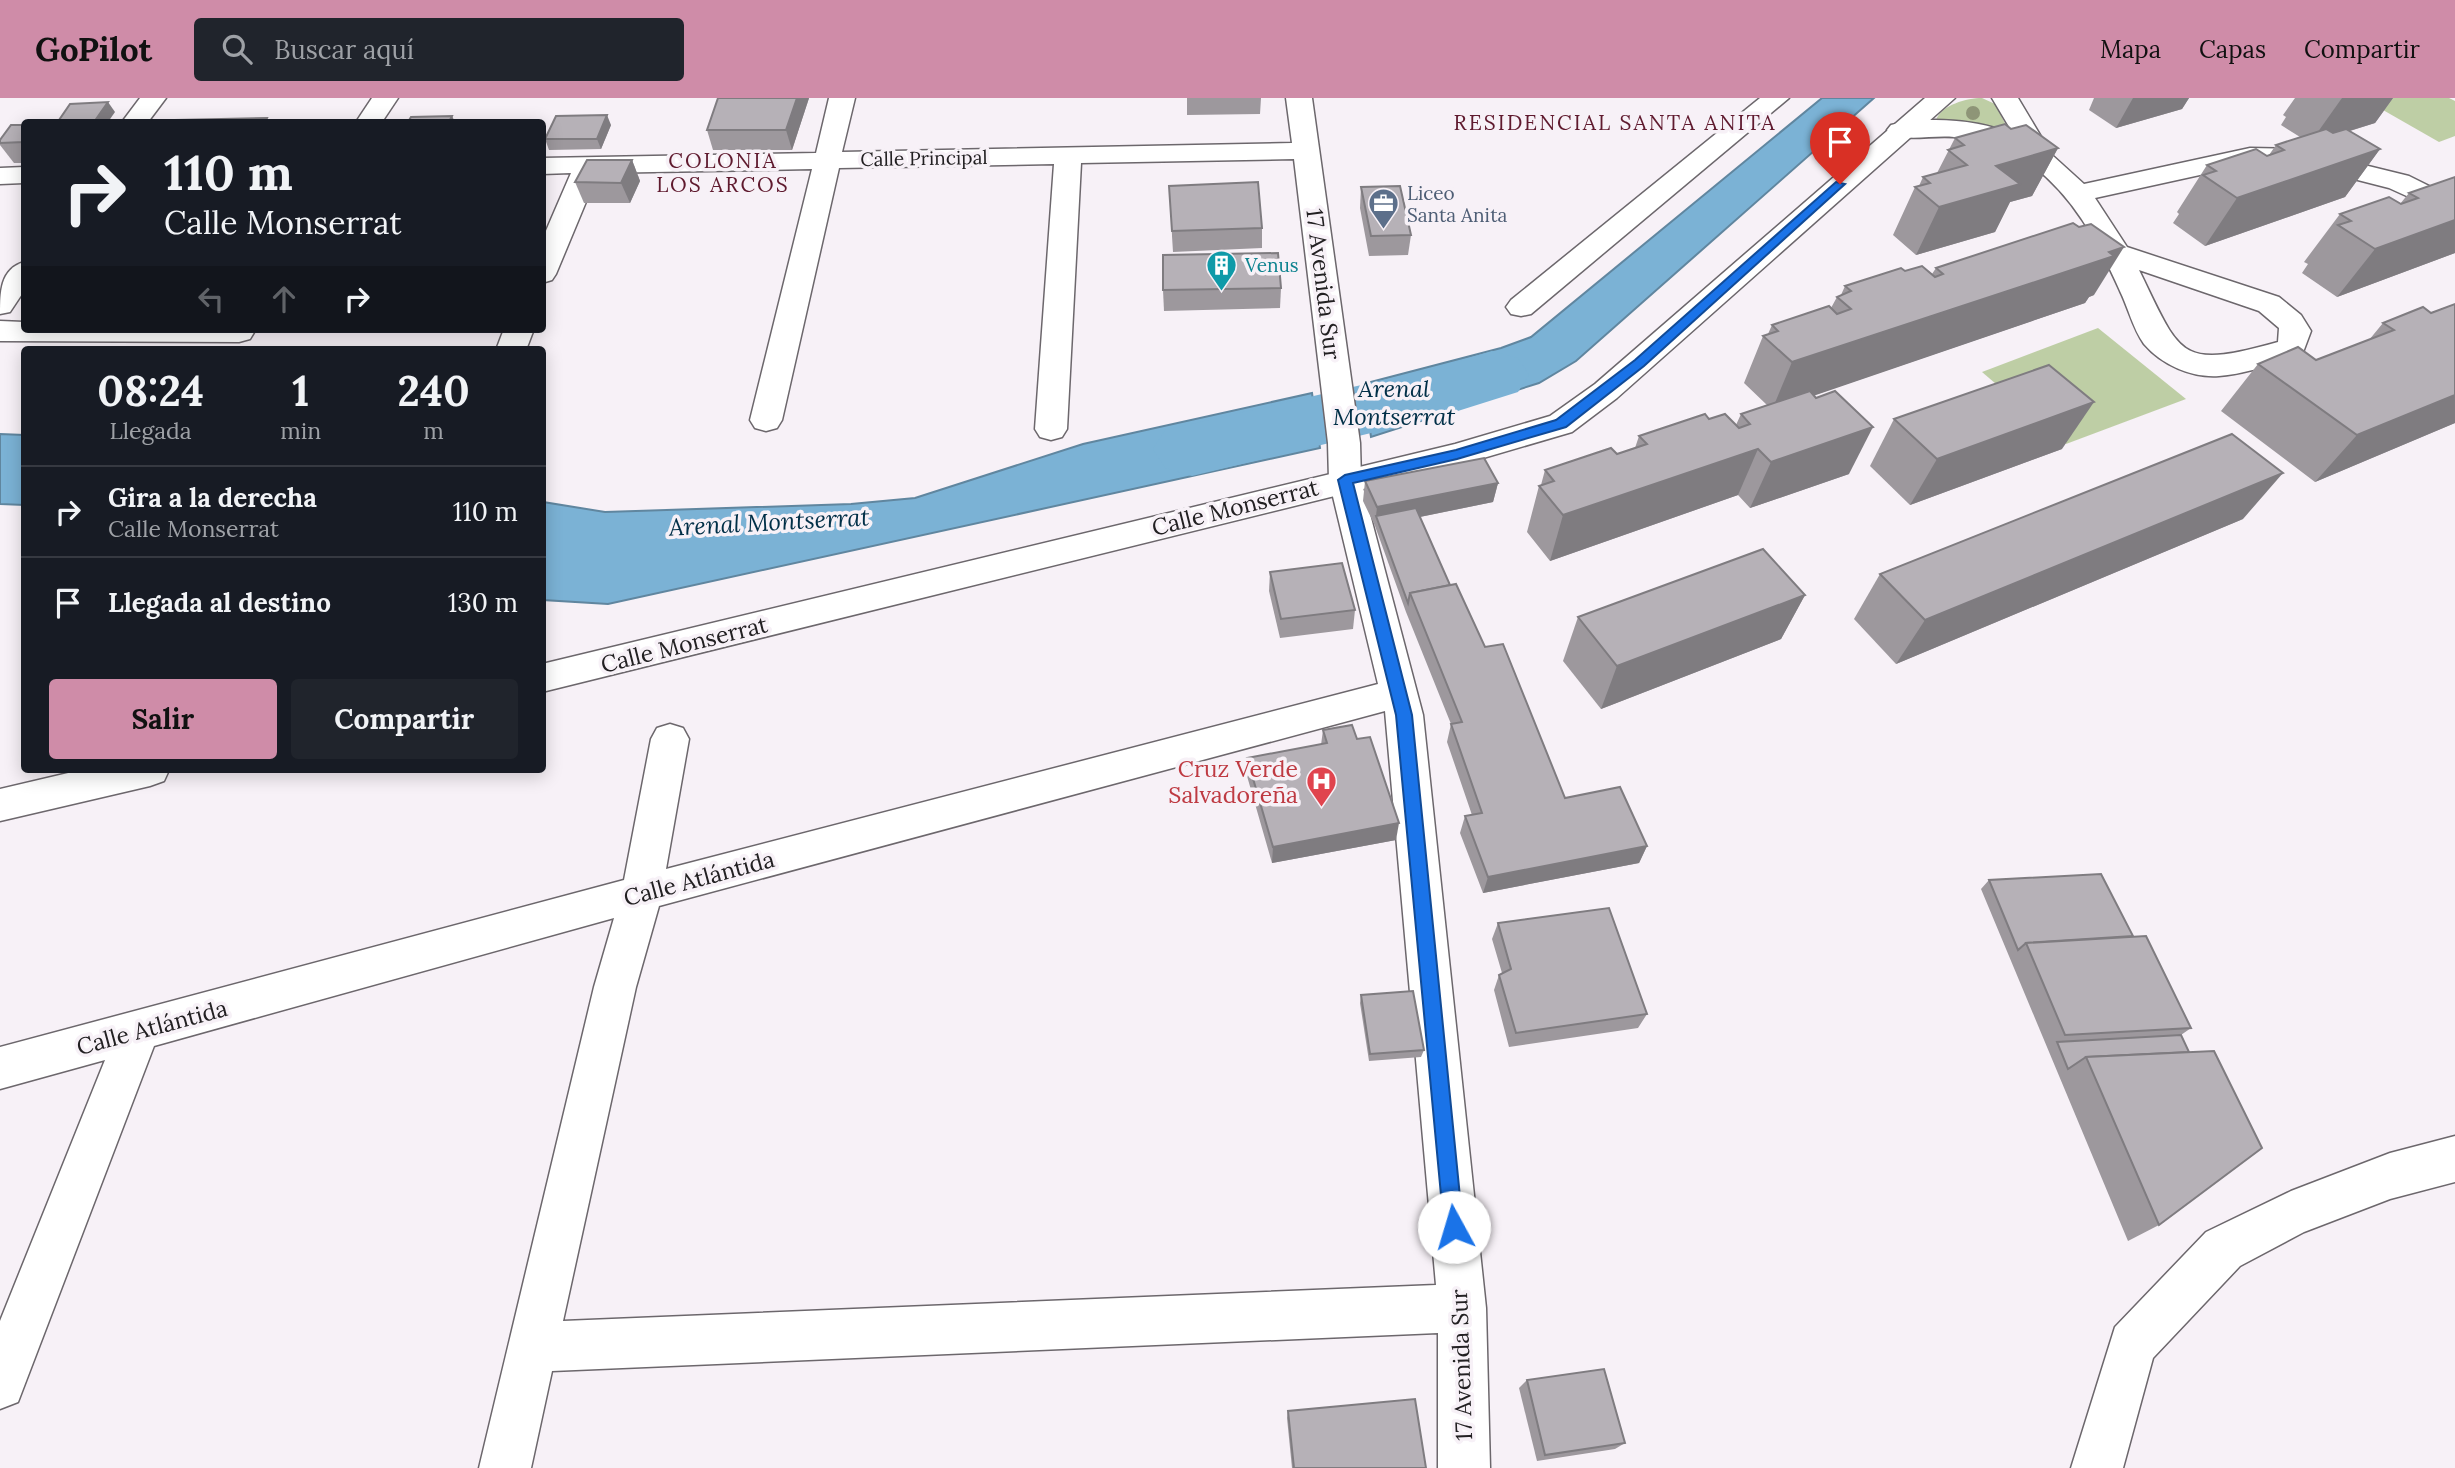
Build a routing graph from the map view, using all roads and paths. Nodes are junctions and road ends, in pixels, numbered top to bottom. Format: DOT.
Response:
graph roads {
  1 [pos="153,98"];
  2 [pos="385,98"];
  3 [pos="842,98"];
  4 [pos="1299,98"];
  5 [pos="1776,98"];
  6 [pos="1942,98"];
  7 [pos="2005,98"];
  8 [pos="137,119"];
  9 [pos="371,119"];
  10 [pos="1900,131"];
  11 [pos="1307,151"];
  12 [pos="1068,156"];
  13 [pos="2040,156"];
  14 [pos="828,160"];
  15 [pos="588,165"];
  16 [pos="546,166"];
  17 [pos="21,175"];
  18 [pos="0,176"];
  19 [pos="2079,193"];
  20 [pos="2442,196"];
  21 [pos="2455,210"];
  22 [pos="2119,254"];
  23 [pos="546,265"];
  24 [pos="21,275"];
  25 [pos="0,305"];
  26 [pos="1521,307"];
  27 [pos="0,331"];
  28 [pos="21,331"];
  29 [pos="766,420"];
  30 [pos="1051,429"];
  31 [pos="1344,461"];
  32 [pos="546,677"];
  33 [pos="1399,693"];
  34 [pos="670,739"];
  35 [pos="137,773"];
  36 [pos="0,805"];
  37 [pos="642,893"];
  38 [pos="138,1031"];
  39 [pos="0,1068"];
  40 [pos="2455,1159"];
  41 [pos="1462,1308"];
  42 [pos="532,1348"];
  43 [pos="0,1384"];
  44 [pos="505,1468"];
  45 [pos="1464,1468"];
  46 [pos="2097,1468"];
  1 -- 8 [label="street"];
  2 -- 9 [label="street"];
  3 -- 14 [label="street"];
  4 -- 11 [label="street, 17 Avenida Sur"];
  5 -- 26 [label="street"];
  6 -- 10 [label="street, Calle Monserrat"];
  7 -- 13 [label="street"];
  10 -- 13 [label="street"];
  10 -- 31 [label="street, Calle Monserrat"];
  11 -- 12 [label="street, Calle Principal"];
  11 -- 31 [label="street, 17 Avenida Sur"];
  12 -- 14 [label="street, Calle Principal"];
  12 -- 30 [label="street"];
  13 -- 19 [label="street"];
  14 -- 15 [label="street, Calle Principal"];
  14 -- 29 [label="street"];
  15 -- 16 [label="street, Calle Principal"];
  15 -- 23 [label="street"];
  17 -- 18 [label="street"];
  19 -- 20 [label="street"];
  19 -- 22 [label="street"];
  20 -- 21 [label="street"];
  22 -- 22 [label="street"];
  24 -- 25 [label="street"];
  27 -- 28 [label="street"];
  31 -- 32 [label="street, Calle Monserrat"];
  31 -- 33 [label="street, 17 Avenida Sur"];
  33 -- 37 [label="street, Calle Atlántida"];
  33 -- 41 [label="street, 17 Avenida Sur"];
  34 -- 37 [label="street"];
  35 -- 36 [label="street"];
  37 -- 38 [label="street, Calle Atlántida"];
  37 -- 42 [label="street"];
  38 -- 39 [label="street, Calle Atlántida"];
  38 -- 43 [label="street"];
  40 -- 46 [label="street"];
  41 -- 42 [label="street"];
  41 -- 45 [label="street, 17 Avenida Sur"];
  42 -- 44 [label="street"];
}
